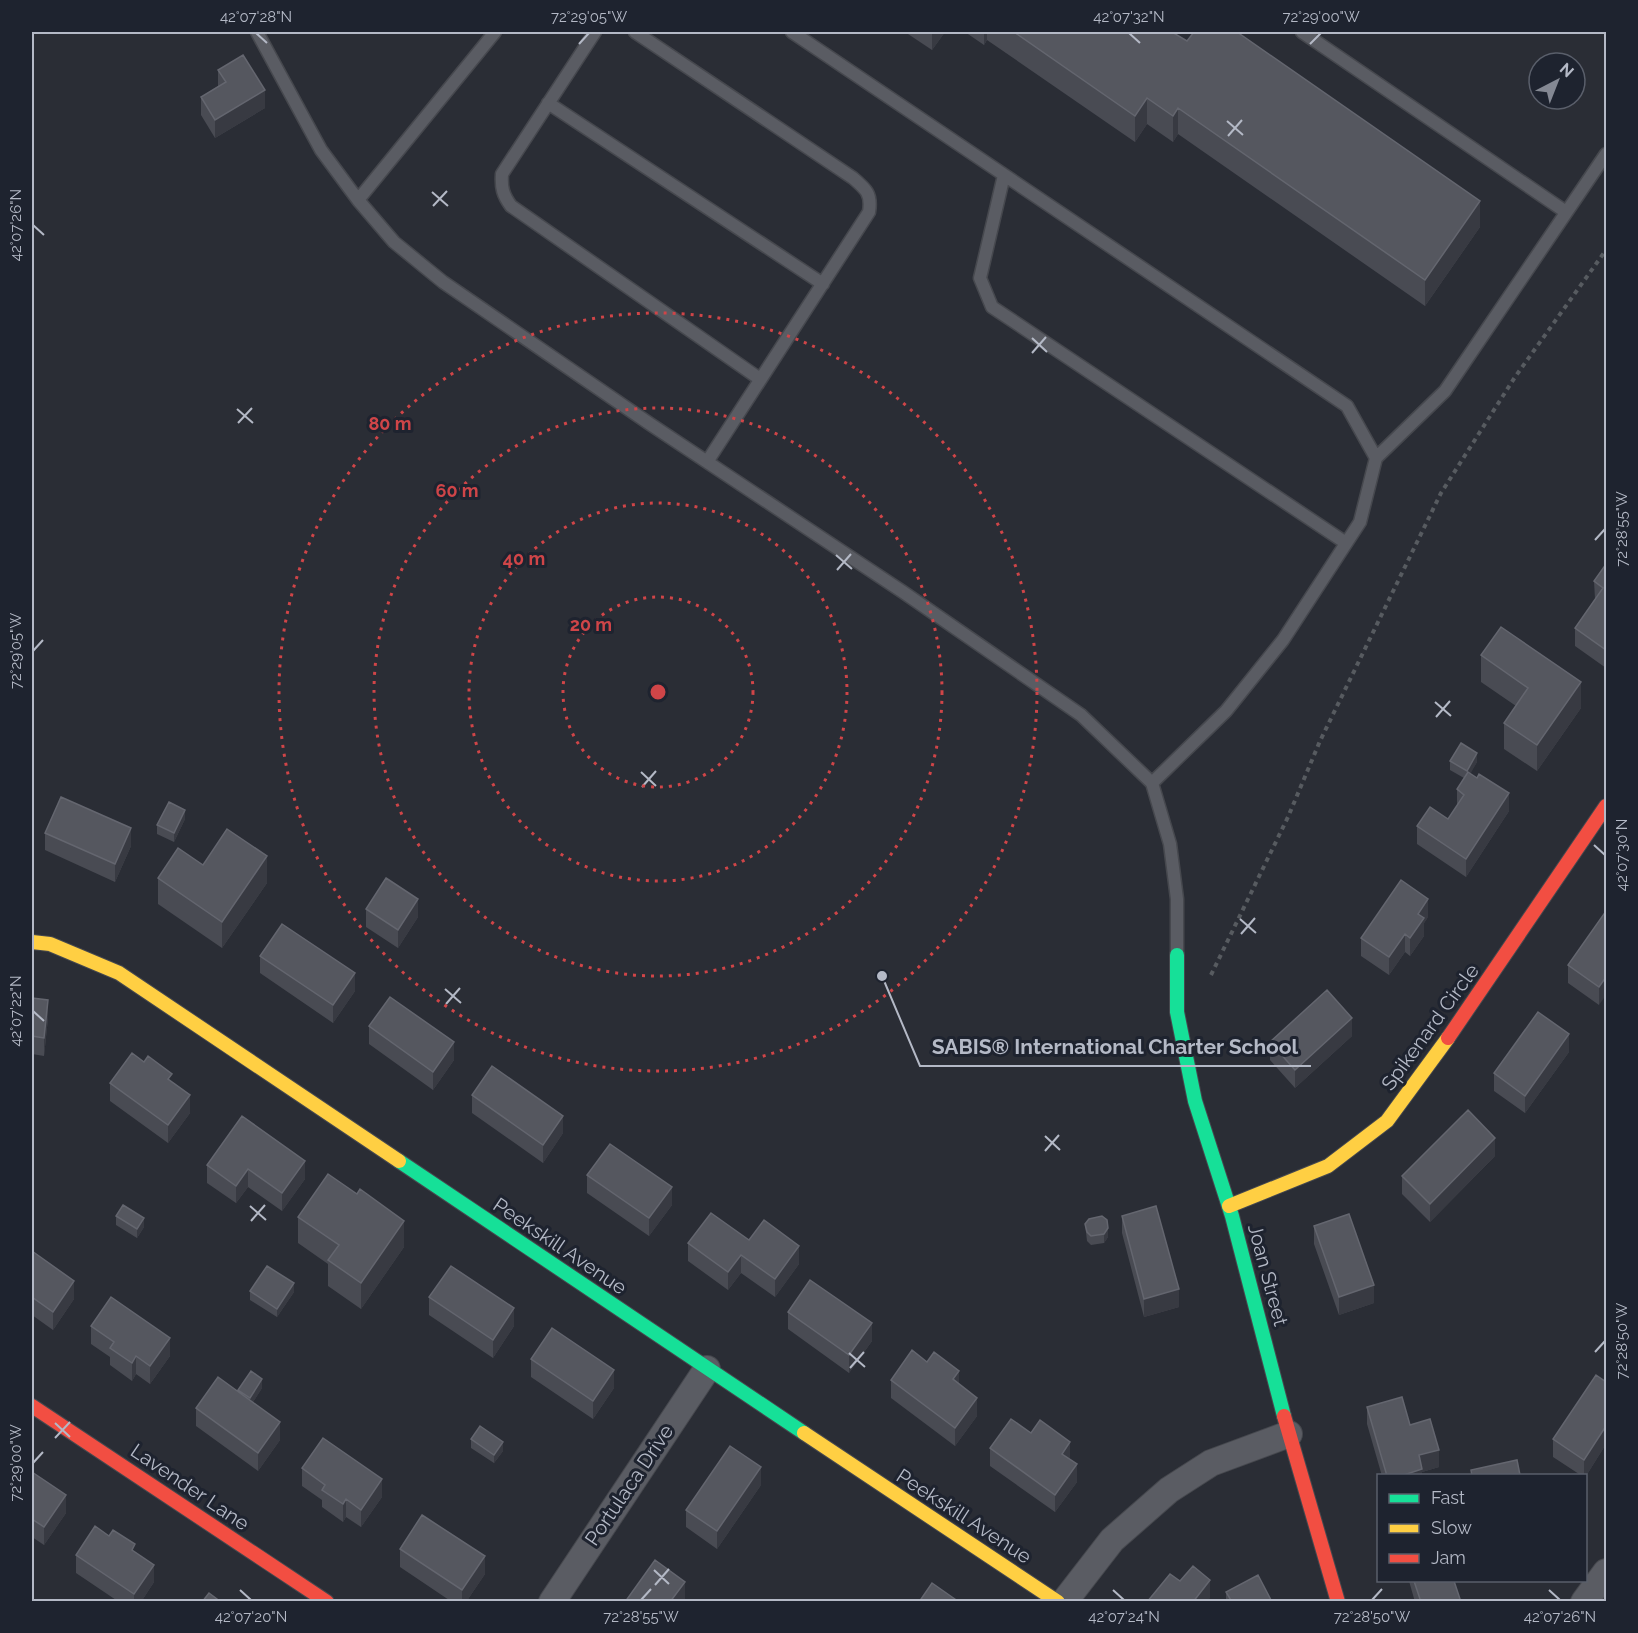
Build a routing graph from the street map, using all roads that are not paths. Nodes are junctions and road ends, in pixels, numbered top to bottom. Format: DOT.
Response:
graph roads {
  1 [pos="257,32"];
  2 [pos="495,32"];
  3 [pos="595,32"];
  4 [pos="635,32"];
  5 [pos="792,32"];
  6 [pos="1302,32"];
  7 [pos="548,103"];
  8 [pos="1606,154"];
  9 [pos="1004,175"];
  10 [pos="358,200"];
  11 [pos="1566,212"];
  12 [pos="823,284"];
  13 [pos="760,379"];
  14 [pos="1376,458"];
  15 [pos="707,462"];
  16 [pos="1346,543"];
  17 [pos="1152,783"];
  18 [pos="1606,806"];
  19 [pos="32,942"];
  20 [pos="1177,955"];
  21 [pos="1229,1206"];
  22 [pos="706,1369"];
  23 [pos="32,1406"];
  24 [pos="1289,1434"];
  25 [pos="1606,1572"];
  26 [pos="327,1602"];
  27 [pos="552,1602"];
  28 [pos="1058,1602"];
  29 [pos="1064,1602"];
  30 [pos="1338,1602"];
  31 [pos="1584,1602"];
  1 -- 10 [label="lane"];
  2 -- 10 [label="lane"];
  3 -- 7 [label="lane"];
  4 -- 12 [label="lane"];
  5 -- 9 [label="lane"];
  6 -- 11 [label="lane"];
  7 -- 12 [label="lane"];
  7 -- 13 [label="lane"];
  8 -- 11 [label="lane"];
  9 -- 14 [label="lane"];
  9 -- 16 [label="lane"];
  10 -- 15 [label="lane"];
  11 -- 14 [label="lane"];
  12 -- 13 [label="lane"];
  13 -- 15 [label="lane"];
  14 -- 16 [label="lane"];
  15 -- 17 [label="lane"];
  16 -- 17 [label="lane"];
  17 -- 20 [label="lane"];
  18 -- 21 [label="street, Spikenard Circle"];
  19 -- 22 [label="street, Peekskill Avenue"];
  20 -- 21 [label="street, Joan Street"];
  21 -- 24 [label="street, Joan Street"];
  22 -- 27 [label="street, Portulaca Drive"];
  22 -- 28 [label="street, Peekskill Avenue"];
  23 -- 26 [label="street, Lavender Lane"];
  24 -- 29 [label="street"];
  24 -- 30 [label="street, Joan Street"];
  25 -- 31 [label="street"];
}
